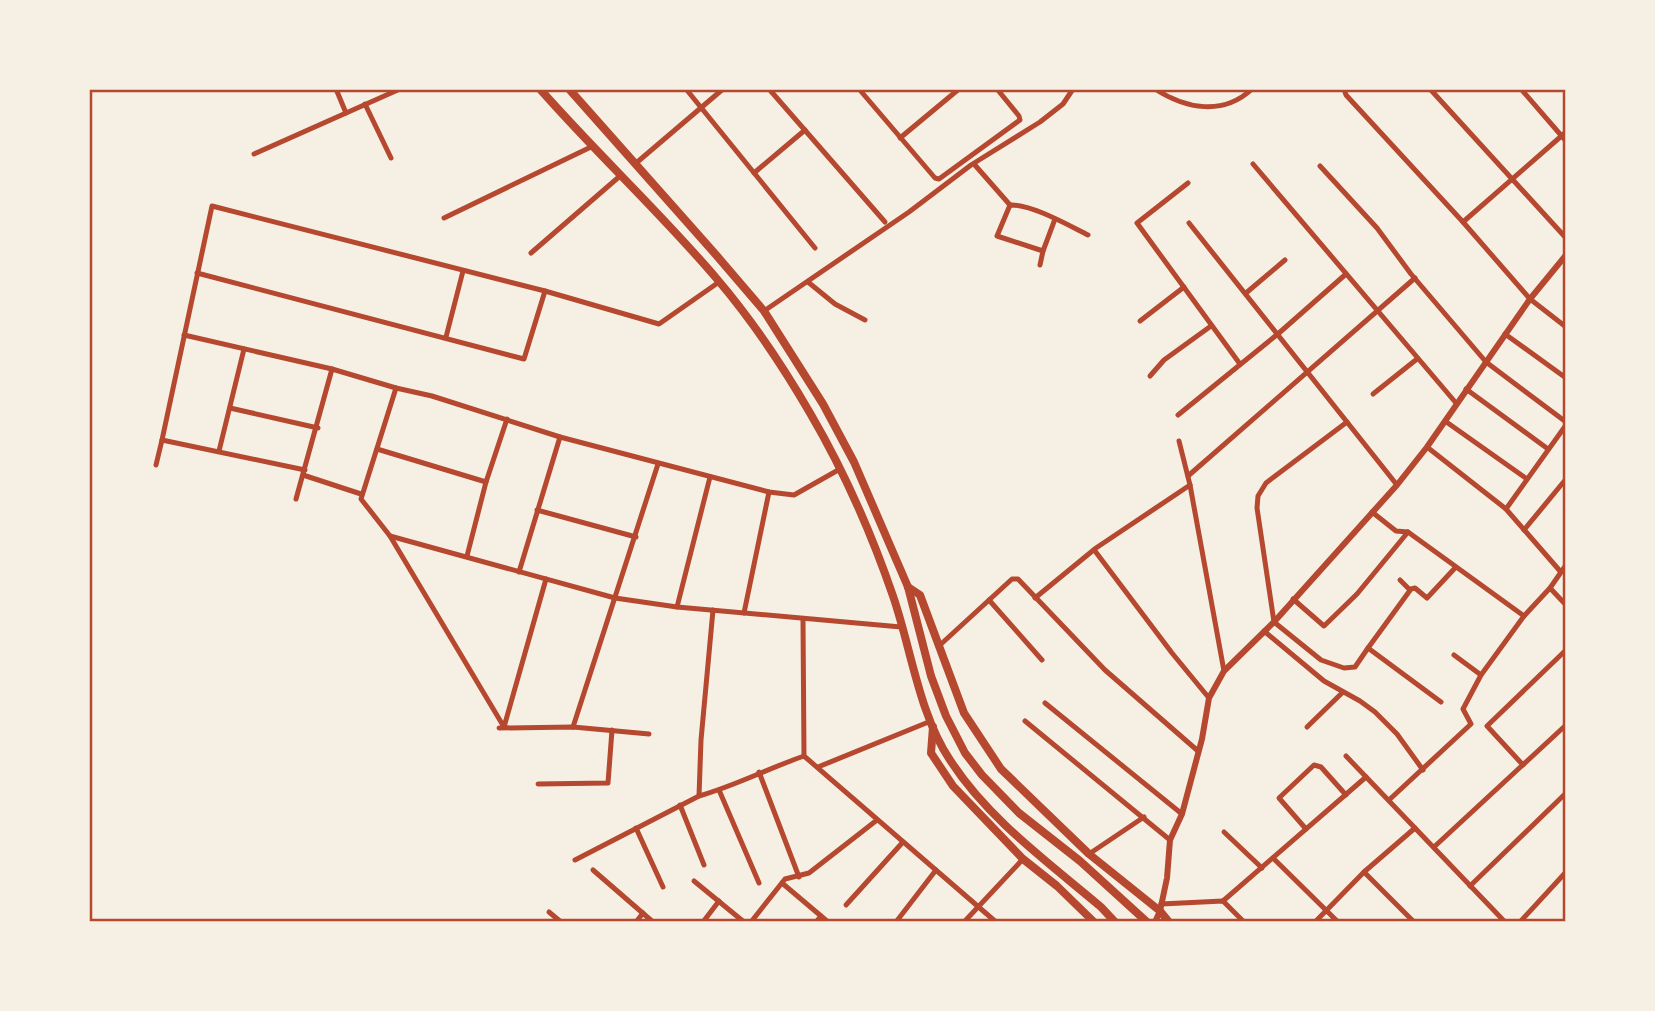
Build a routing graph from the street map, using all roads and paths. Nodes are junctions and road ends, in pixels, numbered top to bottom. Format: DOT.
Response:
graph roads {
  1 [pos="336,89"];
  2 [pos="400,89"];
  3 [pos="540,89"];
  4 [pos="569,89"];
  5 [pos="686,89"];
  6 [pos="723,89"];
  7 [pos="769,89"];
  8 [pos="859,89"];
  9 [pos="959,89"];
  10 [pos="997,89"];
  11 [pos="1073,89"];
  12 [pos="1155,89"];
  13 [pos="1252,89"];
  14 [pos="1344,89"];
  15 [pos="1430,89"];
  16 [pos="1521,89"];
  17 [pos="365,104"];
  18 [pos="701,108"];
  19 [pos="346,113"];
  20 [pos="805,130"];
  21 [pos="1564,136"];
  22 [pos="901,138"];
  23 [pos="593,146"];
  24 [pos="254,154"];
  25 [pos="391,158"];
  26 [pos="635,164"];
  27 [pos="974,164"];
  28 [pos="1253,164"];
  29 [pos="1320,166"];
  30 [pos="754,173"];
  31 [pos="620,176"];
  32 [pos="1512,179"];
  33 [pos="1188,183"];
  34 [pos="1010,205"];
  35 [pos="444,218"];
  36 [pos="1055,219"];
  37 [pos="885,222"];
  38 [pos="1463,222"];
  39 [pos="1189,223"];
  40 [pos="1088,235"];
  41 [pos="1566,238"];
  42 [pos="816,248"];
  43 [pos="1043,251"];
  44 [pos="531,253"];
  45 [pos="1566,255"];
  46 [pos="1286,260"];
  47 [pos="1040,265"];
  48 [pos="463,271"];
  49 [pos="197,273"];
  50 [pos="1346,274"];
  51 [pos="1415,278"];
  52 [pos="719,282"];
  53 [pos="808,282"];
  54 [pos="1184,287"];
  55 [pos="545,291"];
  56 [pos="1246,293"];
  57 [pos="1530,299"];
  58 [pos="1378,311"];
  59 [pos="764,312"];
  60 [pos="865,320"];
  61 [pos="1140,321"];
  62 [pos="1211,326"];
  63 [pos="1566,327"];
  64 [pos="1279,333"];
  65 [pos="1505,334"];
  66 [pos="184,335"];
  67 [pos="446,337"];
  68 [pos="244,349"];
  69 [pos="1417,359"];
  70 [pos="1486,362"];
  71 [pos="1240,364"];
  72 [pos="332,369"];
  73 [pos="1306,372"];
  74 [pos="1150,376"];
  75 [pos="1566,378"];
  76 [pos="396,388"];
  77 [pos="1465,389"];
  78 [pos="1373,394"];
  79 [pos="1456,402"];
  80 [pos="229,408"];
  81 [pos="1178,415"];
  82 [pos="507,419"];
  83 [pos="1445,421"];
  84 [pos="1346,422"];
  85 [pos="1566,423"];
  86 [pos="318,428"];
  87 [pos="560,437"];
  88 [pos="162,440"];
  89 [pos="1179,442"];
  90 [pos="1427,447"];
  91 [pos="377,449"];
  92 [pos="1548,449"];
  93 [pos="219,451"];
  94 [pos="658,464"];
  95 [pos="156,465"];
  96 [pos="840,469"];
  97 [pos="304,473"];
  98 [pos="1188,475"];
  99 [pos="710,477"];
  100 [pos="1566,479"];
  101 [pos="1527,480"];
  102 [pos="486,482"];
  103 [pos="1190,485"];
  104 [pos="1397,485"];
  105 [pos="769,492"];
  106 [pos="361,494"];
  107 [pos="296,499"];
  108 [pos="1506,509"];
  109 [pos="537,510"];
  110 [pos="1372,512"];
  111 [pos="1524,530"];
  112 [pos="1408,532"];
  113 [pos="390,537"];
  114 [pos="636,537"];
  115 [pos="1095,551"];
  116 [pos="467,556"];
  117 [pos="1566,565"];
  118 [pos="1455,568"];
  119 [pos="1560,571"];
  120 [pos="519,572"];
  121 [pos="546,579"];
  122 [pos="1400,580"];
  123 [pos="908,587"];
  124 [pos="1550,588"];
  125 [pos="1410,590"];
  126 [pos="615,598"];
  127 [pos="1035,598"];
  128 [pos="1293,599"];
  129 [pos="989,600"];
  130 [pos="1566,605"];
  131 [pos="677,607"];
  132 [pos="713,610"];
  133 [pos="744,613"];
  134 [pos="1524,616"];
  135 [pos="803,620"];
  136 [pos="1274,622"];
  137 [pos="901,627"];
  138 [pos="1264,631"];
  139 [pos="940,645"];
  140 [pos="1368,648"];
  141 [pos="1566,650"];
  142 [pos="1454,654"];
  143 [pos="1042,660"];
  144 [pos="1224,671"];
  145 [pos="1481,674"];
  146 [pos="1343,692"];
  147 [pos="1209,698"];
  148 [pos="1441,702"];
  149 [pos="1045,703"];
  150 [pos="1025,720"];
  151 [pos="932,724"];
  152 [pos="1566,725"];
  153 [pos="501,727"];
  154 [pos="573,727"];
  155 [pos="1307,727"];
  156 [pos="612,730"];
  157 [pos="649,734"];
  158 [pos="1198,751"];
  159 [pos="804,756"];
  160 [pos="1346,756"];
  161 [pos="1523,765"];
  162 [pos="818,766"];
  163 [pos="1423,770"];
  164 [pos="759,772"];
  165 [pos="1366,777"];
  166 [pos="538,784"];
  167 [pos="719,790"];
  168 [pos="1566,793"];
  169 [pos="1346,795"];
  170 [pos="699,796"];
  171 [pos="1389,800"];
  172 [pos="680,805"];
  173 [pos="1182,814"];
  174 [pos="1144,817"];
  175 [pos="877,820"];
  176 [pos="636,828"];
  177 [pos="1415,828"];
  178 [pos="1306,829"];
  179 [pos="1224,832"];
  180 [pos="1170,840"];
  181 [pos="903,842"];
  182 [pos="1434,847"];
  183 [pos="1089,854"];
  184 [pos="1273,858"];
  185 [pos="1023,859"];
  186 [pos="575,860"];
  187 [pos="704,865"];
  188 [pos="1262,868"];
  189 [pos="593,870"];
  190 [pos="936,870"];
  191 [pos="1566,872"];
  192 [pos="1364,873"];
  193 [pos="799,877"];
  194 [pos="1559,879"];
  195 [pos="694,881"];
  196 [pos="760,883"];
  197 [pos="782,883"];
  198 [pos="1470,886"];
  199 [pos="1566,886"];
  200 [pos="663,887"];
  201 [pos="719,901"];
  202 [pos="1223,901"];
  203 [pos="846,905"];
  204 [pos="978,906"];
  205 [pos="1161,907"];
  206 [pos="1327,910"];
  207 [pos="549,912"];
  208 [pos="643,913"];
  209 [pos="821,915"];
  210 [pos="1411,921"];
  211 [pos="561,922"];
  212 [pos="636,922"];
  213 [pos="653,922"];
  214 [pos="703,922"];
  215 [pos="744,922"];
  216 [pos="751,922"];
  217 [pos="816,922"];
  218 [pos="828,922"];
  219 [pos="896,922"];
  220 [pos="964,922"];
  221 [pos="996,922"];
  222 [pos="1094,922"];
  223 [pos="1115,922"];
  224 [pos="1147,922"];
  225 [pos="1155,922"];
  226 [pos="1169,922"];
  227 [pos="1244,922"];
  228 [pos="1315,922"];
  229 [pos="1338,922"];
  230 [pos="1505,922"];
  231 [pos="1520,922"];
  1 -- 19 [label="street"];
  2 -- 17 [label="street"];
  3 -- 23 [label="main road"];
  4 -- 26 [label="main road"];
  5 -- 18 [label="street"];
  6 -- 18 [label="street"];
  7 -- 20 [label="street"];
  8 -- 22 [label="street"];
  9 -- 22 [label="street"];
  10 -- 22 [label="street"];
  11 -- 27 [label="street"];
  12 -- 13 [label="street"];
  14 -- 38 [label="street"];
  15 -- 32 [label="street"];
  16 -- 21 [label="street"];
  17 -- 19 [label="street"];
  17 -- 25 [label="street"];
  18 -- 26 [label="street"];
  18 -- 30 [label="street"];
  19 -- 24 [label="street"];
  20 -- 30 [label="street"];
  20 -- 37 [label="street"];
  21 -- 32 [label="street"];
  23 -- 31 [label="main road"];
  23 -- 35 [label="street"];
  26 -- 59 [label="main road"];
  27 -- 34 [label="street"];
  27 -- 53 [label="street"];
  28 -- 50 [label="street"];
  29 -- 51 [label="street"];
  30 -- 42 [label="street"];
  31 -- 44 [label="street"];
  31 -- 52 [label="main road"];
  32 -- 38 [label="street"];
  32 -- 41 [label="street"];
  33 -- 54 [label="street"];
  34 -- 36 [label="street"];
  34 -- 43 [label="street"];
  36 -- 40 [label="street"];
  36 -- 43 [label="street"];
  38 -- 57 [label="street"];
  39 -- 56 [label="street"];
  43 -- 47 [label="street"];
  45 -- 57 [label="street"];
  46 -- 56 [label="street"];
  48 -- 49 [label="street"];
  48 -- 55 [label="street"];
  48 -- 67 [label="street"];
  49 -- 66 [label="street"];
  49 -- 67 [label="street"];
  50 -- 58 [label="street"];
  50 -- 64 [label="street"];
  51 -- 58 [label="street"];
  51 -- 70 [label="street"];
  52 -- 55 [label="street"];
  52 -- 96 [label="main road"];
  53 -- 59 [label="street"];
  53 -- 60 [label="street"];
  54 -- 61 [label="street"];
  54 -- 62 [label="street"];
  55 -- 67 [label="street"];
  56 -- 64 [label="street"];
  57 -- 63 [label="street"];
  57 -- 65 [label="street"];
  58 -- 69 [label="street"];
  58 -- 73 [label="street"];
  59 -- 123 [label="main road"];
  62 -- 71 [label="street"];
  62 -- 74 [label="street"];
  64 -- 71 [label="street"];
  64 -- 73 [label="street"];
  65 -- 70 [label="street"];
  65 -- 75 [label="street"];
  66 -- 68 [label="street"];
  66 -- 88 [label="street"];
  68 -- 72 [label="street"];
  68 -- 80 [label="street"];
  69 -- 78 [label="street"];
  69 -- 79 [label="street"];
  70 -- 77 [label="street"];
  70 -- 85 [label="street"];
  71 -- 81 [label="street"];
  72 -- 76 [label="street"];
  72 -- 86 [label="street"];
  73 -- 84 [label="street"];
  73 -- 98 [label="street"];
  76 -- 82 [label="street"];
  76 -- 91 [label="street"];
  77 -- 79 [label="street"];
  77 -- 92 [label="street"];
  79 -- 83 [label="street"];
  80 -- 86 [label="street"];
  80 -- 93 [label="street"];
  82 -- 87 [label="street"];
  82 -- 102 [label="street"];
  83 -- 90 [label="street"];
  83 -- 101 [label="street"];
  84 -- 104 [label="street"];
  84 -- 136 [label="street"];
  85 -- 92 [label="street"];
  86 -- 97 [label="street"];
  87 -- 94 [label="street"];
  87 -- 109 [label="street"];
  88 -- 93 [label="street"];
  88 -- 95 [label="street"];
  89 -- 98 [label="street"];
  90 -- 104 [label="street"];
  90 -- 108 [label="street"];
  91 -- 102 [label="street"];
  91 -- 106 [label="street"];
  92 -- 101 [label="street"];
  93 -- 97 [label="street"];
  94 -- 99 [label="street"];
  94 -- 114 [label="street"];
  96 -- 105 [label="street"];
  96 -- 137 [label="main road"];
  97 -- 106 [label="street"];
  97 -- 107 [label="street"];
  98 -- 103 [label="street"];
  99 -- 105 [label="street"];
  99 -- 131 [label="street"];
  100 -- 111 [label="street"];
  101 -- 108 [label="street"];
  102 -- 116 [label="street"];
  103 -- 115 [label="street"];
  103 -- 144 [label="street"];
  104 -- 110 [label="street"];
  105 -- 133 [label="street"];
  106 -- 113 [label="street"];
  108 -- 111 [label="street"];
  109 -- 114 [label="street"];
  109 -- 120 [label="street"];
  110 -- 112 [label="street"];
  110 -- 128 [label="street"];
  111 -- 119 [label="street"];
  112 -- 118 [label="street"];
  112 -- 128 [label="street"];
  113 -- 116 [label="street"];
  113 -- 153 [label="street"];
  114 -- 126 [label="street"];
  115 -- 127 [label="street"];
  115 -- 147 [label="street"];
  116 -- 120 [label="street"];
  117 -- 119 [label="street"];
  118 -- 125 [label="street"];
  118 -- 134 [label="street"];
  119 -- 124 [label="street"];
  120 -- 121 [label="street"];
  121 -- 126 [label="street"];
  121 -- 153 [label="street"];
  122 -- 125 [label="street"];
  123 -- 139 [label="main road"];
  123 -- 224 [label="main road"];
  124 -- 130 [label="street"];
  124 -- 134 [label="street"];
  125 -- 140 [label="street"];
  126 -- 131 [label="street"];
  126 -- 154 [label="street"];
  127 -- 129 [label="street"];
  127 -- 158 [label="street"];
  128 -- 136 [label="street"];
  129 -- 139 [label="street"];
  129 -- 143 [label="street"];
  131 -- 132 [label="street"];
  132 -- 133 [label="street"];
  132 -- 170 [label="street"];
  133 -- 135 [label="street"];
  134 -- 145 [label="street"];
  135 -- 137 [label="street"];
  135 -- 159 [label="street"];
  136 -- 138 [label="street"];
  136 -- 140 [label="street"];
  137 -- 151 [label="main road"];
  138 -- 144 [label="street"];
  138 -- 146 [label="street"];
  139 -- 183 [label="main road"];
  140 -- 148 [label="street"];
  141 -- 161 [label="street"];
  142 -- 145 [label="street"];
  144 -- 147 [label="street"];
  145 -- 163 [label="street"];
  146 -- 155 [label="street"];
  146 -- 163 [label="street"];
  147 -- 158 [label="street"];
  149 -- 173 [label="street"];
  150 -- 174 [label="street"];
  151 -- 162 [label="street"];
  151 -- 185 [label="main road"];
  151 -- 223 [label="main road"];
  152 -- 161 [label="street"];
  153 -- 154 [label="street"];
  154 -- 156 [label="street"];
  156 -- 157 [label="street"];
  156 -- 166 [label="street"];
  158 -- 173 [label="street"];
  159 -- 162 [label="street"];
  159 -- 164 [label="street"];
  160 -- 165 [label="street"];
  161 -- 182 [label="street"];
  162 -- 175 [label="street"];
  163 -- 171 [label="street"];
  164 -- 167 [label="street"];
  164 -- 193 [label="street"];
  165 -- 169 [label="street"];
  165 -- 171 [label="street"];
  167 -- 170 [label="street"];
  167 -- 196 [label="street"];
  168 -- 198 [label="street"];
  169 -- 178 [label="street"];
  169 -- 178 [label="street"];
  170 -- 172 [label="street"];
  171 -- 177 [label="street"];
  172 -- 176 [label="street"];
  172 -- 187 [label="street"];
  173 -- 180 [label="street"];
  174 -- 180 [label="street"];
  174 -- 183 [label="street"];
  175 -- 181 [label="street"];
  175 -- 193 [label="street"];
  176 -- 186 [label="street"];
  176 -- 200 [label="street"];
  177 -- 182 [label="street"];
  177 -- 192 [label="street"];
  178 -- 184 [label="street"];
  179 -- 188 [label="street"];
  180 -- 205 [label="street"];
  181 -- 190 [label="street"];
  181 -- 203 [label="street"];
  182 -- 198 [label="street"];
  183 -- 205 [label="main road"];
  184 -- 188 [label="street"];
  184 -- 206 [label="street"];
  185 -- 204 [label="street"];
  185 -- 222 [label="main road"];
  188 -- 202 [label="street"];
  189 -- 208 [label="street"];
  190 -- 204 [label="street"];
  190 -- 219 [label="street"];
  191 -- 194 [label="street"];
  192 -- 206 [label="street"];
  192 -- 210 [label="street"];
  193 -- 197 [label="street"];
  194 -- 199 [label="street"];
  194 -- 231 [label="street"];
  195 -- 201 [label="street"];
  197 -- 209 [label="street"];
  197 -- 216 [label="street"];
  198 -- 230 [label="street"];
  201 -- 214 [label="street"];
  201 -- 215 [label="street"];
  202 -- 205 [label="street"];
  202 -- 227 [label="street"];
  204 -- 220 [label="street"];
  204 -- 221 [label="street"];
  205 -- 225 [label="street"];
  205 -- 226 [label="main road"];
  206 -- 228 [label="street"];
  206 -- 229 [label="street"];
  207 -- 211 [label="street"];
  208 -- 212 [label="street"];
  208 -- 213 [label="street"];
  209 -- 217 [label="street"];
  209 -- 218 [label="street"];
}
